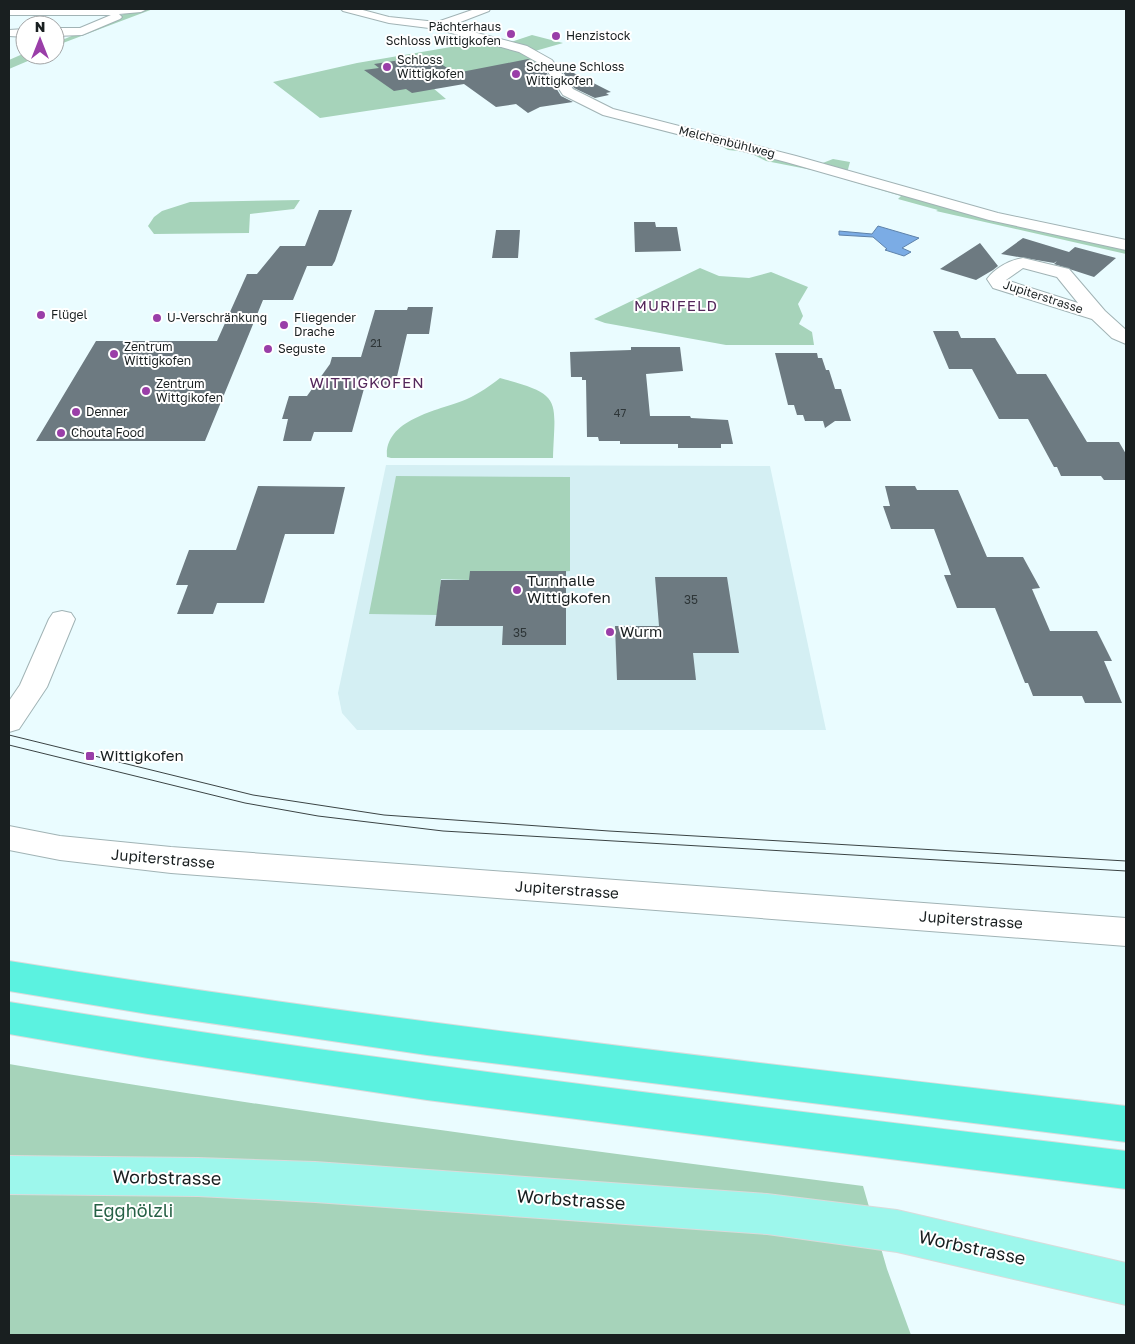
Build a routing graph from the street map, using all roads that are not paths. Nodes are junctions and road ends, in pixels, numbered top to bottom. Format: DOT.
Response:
graph roads {
  1 [pos="142,9"];
  2 [pos="347,9"];
  3 [pos="485,9"];
  4 [pos="128,11"];
  5 [pos="9,12"];
  6 [pos="438,26"];
  7 [pos="65,32"];
  8 [pos="1126,245"];
  9 [pos="1101,316"];
  10 [pos="1126,338"];
  11 [pos="62,620"];
  12 [pos="9,722"];
  13 [pos="9,838"];
  14 [pos="1126,932"];
  15 [pos="9,976"];
  16 [pos="9,1018"];
  17 [pos="1126,1124"];
  18 [pos="1126,1170"];
  19 [pos="9,1175"];
  20 [pos="1126,1284"];
  1 -- 4 [label="street"];
  2 -- 6 [label="street, Melchenbühlweg"];
  3 -- 6 [label="street"];
  4 -- 5 [label="street"];
  4 -- 7 [label="street"];
  6 -- 8 [label="street, Melchenbühlweg"];
  9 -- 9 [label="street, Jupiterstrasse"];
  9 -- 10 [label="street, Jupiterstrasse"];
  11 -- 12 [label="street"];
  13 -- 14 [label="street, Jupiterstrasse"];
  15 -- 17 [label="highway"];
  16 -- 18 [label="highway"];
  19 -- 20 [label="main road, Worbstrasse"];
}
